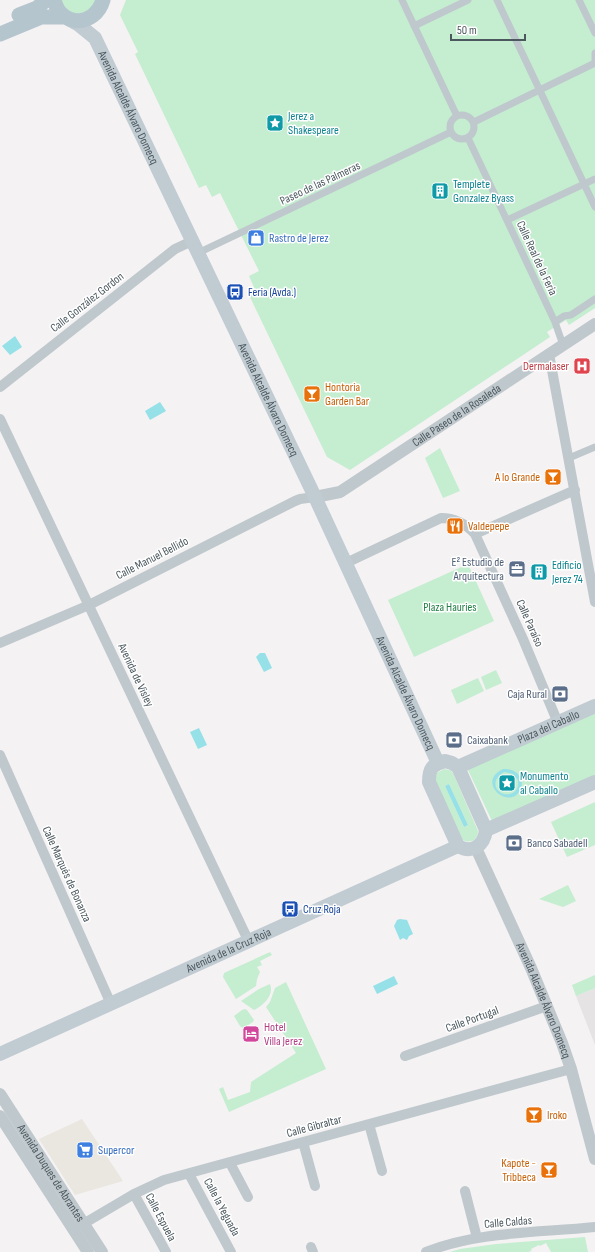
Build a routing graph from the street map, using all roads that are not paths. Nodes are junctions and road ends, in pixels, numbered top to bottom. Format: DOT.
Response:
graph roads {
  1 [pos="46,0"];
  2 [pos="54,0"];
  3 [pos="402,0"];
  4 [pos="468,0"];
  5 [pos="497,0"];
  6 [pos="579,0"];
  7 [pos="102,3"];
  8 [pos="67,18"];
  9 [pos="0,23"];
  10 [pos="414,26"];
  11 [pos="595,33"];
  12 [pos="0,34"];
  13 [pos="96,38"];
  14 [pos="595,53"];
  15 [pos="595,63"];
  16 [pos="540,90"];
  17 [pos="457,116"];
  18 [pos="474,122"];
  19 [pos="451,132"];
  20 [pos="468,138"];
  21 [pos="595,179"];
  22 [pos="584,184"];
  23 [pos="595,207"];
  24 [pos="507,220"];
  25 [pos="195,247"];
  26 [pos="595,299"];
  27 [pos="555,322"];
  28 [pos="595,324"];
  29 [pos="563,345"];
  30 [pos="549,354"];
  31 [pos="0,387"];
  32 [pos="0,420"];
  33 [pos="595,447"];
  34 [pos="569,458"];
  35 [pos="575,490"];
  36 [pos="315,497"];
  37 [pos="475,534"];
  38 [pos="346,563"];
  39 [pos="595,602"];
  40 [pos="89,605"];
  41 [pos="0,643"];
  42 [pos="595,706"];
  43 [pos="558,723"];
  44 [pos="0,755"];
  45 [pos="438,763"];
  46 [pos="458,767"];
  47 [pos="595,782"];
  48 [pos="486,830"];
  49 [pos="458,846"];
  50 [pos="476,848"];
  51 [pos="249,942"];
  52 [pos="111,1004"];
  53 [pos="547,1006"];
  54 [pos="0,1054"];
  55 [pos="405,1056"];
  56 [pos="571,1069"];
  57 [pos="0,1094"];
  58 [pos="0,1116"];
  59 [pos="369,1124"];
  60 [pos="304,1142"];
  61 [pos="595,1159"];
  62 [pos="230,1162"];
  63 [pos="382,1170"];
  64 [pos="189,1174"];
  65 [pos="315,1186"];
  66 [pos="465,1192"];
  67 [pos="134,1194"];
  68 [pos="248,1197"];
  69 [pos="84,1223"];
  70 [pos="595,1227"];
  71 [pos="74,1230"];
  72 [pos="477,1238"];
  73 [pos="88,1252"];
  74 [pos="102,1252"];
  75 [pos="166,1252"];
  76 [pos="231,1252"];
  77 [pos="426,1252"];
  1 -- 9 [label="main road"];
  2 -- 8 [label="main road"];
  3 -- 10 [label="street"];
  4 -- 10 [label="street"];
  5 -- 16 [label="street"];
  6 -- 11 [label="street"];
  7 -- 8 [label="main road"];
  7 -- 13 [label="main road, Avenida Alcalde Álvaro Domecq"];
  8 -- 12 [label="main road"];
  8 -- 13 [label="main road, Avenida Alcalde Álvaro Domecq"];
  10 -- 17 [label="street"];
  13 -- 25 [label="main road, Avenida Alcalde Álvaro Domecq"];
  14 -- 15 [label="street"];
  15 -- 16 [label="street"];
  16 -- 18 [label="street"];
  16 -- 22 [label="street"];
  17 -- 18 [label="street"];
  17 -- 19 [label="street"];
  18 -- 20 [label="street"];
  19 -- 20 [label="street"];
  19 -- 25 [label="street, Paseo de las Palmeras"];
  20 -- 24 [label="street, Calle Real de la Feria"];
  21 -- 22 [label="street"];
  22 -- 23 [label="street"];
  22 -- 24 [label="street"];
  24 -- 27 [label="street, Calle Real de la Feria"];
  25 -- 31 [label="street, Calle González Gordon"];
  25 -- 36 [label="main road, Avenida Alcalde Álvaro Domecq"];
  26 -- 27 [label="street"];
  27 -- 29 [label="street, Calle Real de la Feria"];
  28 -- 29 [label="street, Calle Paseo de la Rosaleda"];
  29 -- 30 [label="street, Calle Paseo de la Rosaleda"];
  30 -- 34 [label="street"];
  30 -- 36 [label="street, Calle Paseo de la Rosaleda"];
  32 -- 40 [label="street, Avenida de Visley"];
  33 -- 34 [label="street"];
  34 -- 35 [label="street"];
  35 -- 37 [label="street"];
  35 -- 39 [label="street"];
  36 -- 38 [label="main road, Avenida Alcalde Álvaro Domecq"];
  36 -- 40 [label="street, Calle Manuel Bellido"];
  37 -- 38 [label="street, Calle Paraíso"];
  37 -- 43 [label="street, Calle Paraíso"];
  38 -- 45 [label="main road, Avenida Alcalde Álvaro Domecq"];
  40 -- 41 [label="street, Calle Manuel Bellido"];
  40 -- 51 [label="street, Avenida de Visley"];
  42 -- 43 [label="main road, Plaza del Caballo"];
  43 -- 46 [label="main road, Plaza del Caballo"];
  44 -- 52 [label="street, Calle Marqués de Bonanza"];
  45 -- 46 [label="main road"];
  45 -- 49 [label="main road"];
  46 -- 48 [label="main road"];
  47 -- 48 [label="main road"];
  48 -- 50 [label="main road"];
  49 -- 50 [label="main road"];
  49 -- 51 [label="main road, Avenida de la Cruz Roja"];
  50 -- 53 [label="street, Avenida Alcalde Álvaro Domecq"];
  51 -- 52 [label="main road, Avenida de la Cruz Roja"];
  52 -- 54 [label="main road, Avenida de la Cruz Roja"];
  53 -- 55 [label="street, Calle Portugal"];
  53 -- 56 [label="street, Avenida Alcalde Álvaro Domecq"];
  56 -- 59 [label="street, Calle Gibraltar"];
  56 -- 61 [label="street, Avenida Alcalde Álvaro Domecq"];
  57 -- 69 [label="street, Avenida Duques de Abrantes"];
  58 -- 71 [label="street, Avenida Duques de Abrantes"];
  59 -- 60 [label="street, Calle Gibraltar"];
  59 -- 63 [label="street"];
  60 -- 62 [label="street, Calle Gibraltar"];
  60 -- 65 [label="street"];
  62 -- 64 [label="street, Calle Gibraltar"];
  62 -- 68 [label="street"];
  64 -- 67 [label="street, Calle Gibraltar"];
  64 -- 76 [label="street, Calle la Yeguada"];
  66 -- 72 [label="street"];
  67 -- 69 [label="street, Calle Gibraltar"];
  67 -- 75 [label="street, Calle Espuela"];
  69 -- 71 [label="street, Calle Gibraltar"];
  69 -- 74 [label="street, Avenida Duques de Abrantes"];
  70 -- 72 [label="street, Calle Caldas"];
  71 -- 73 [label="street, Avenida Duques de Abrantes"];
  72 -- 77 [label="street, Calle Caldas"];
}
